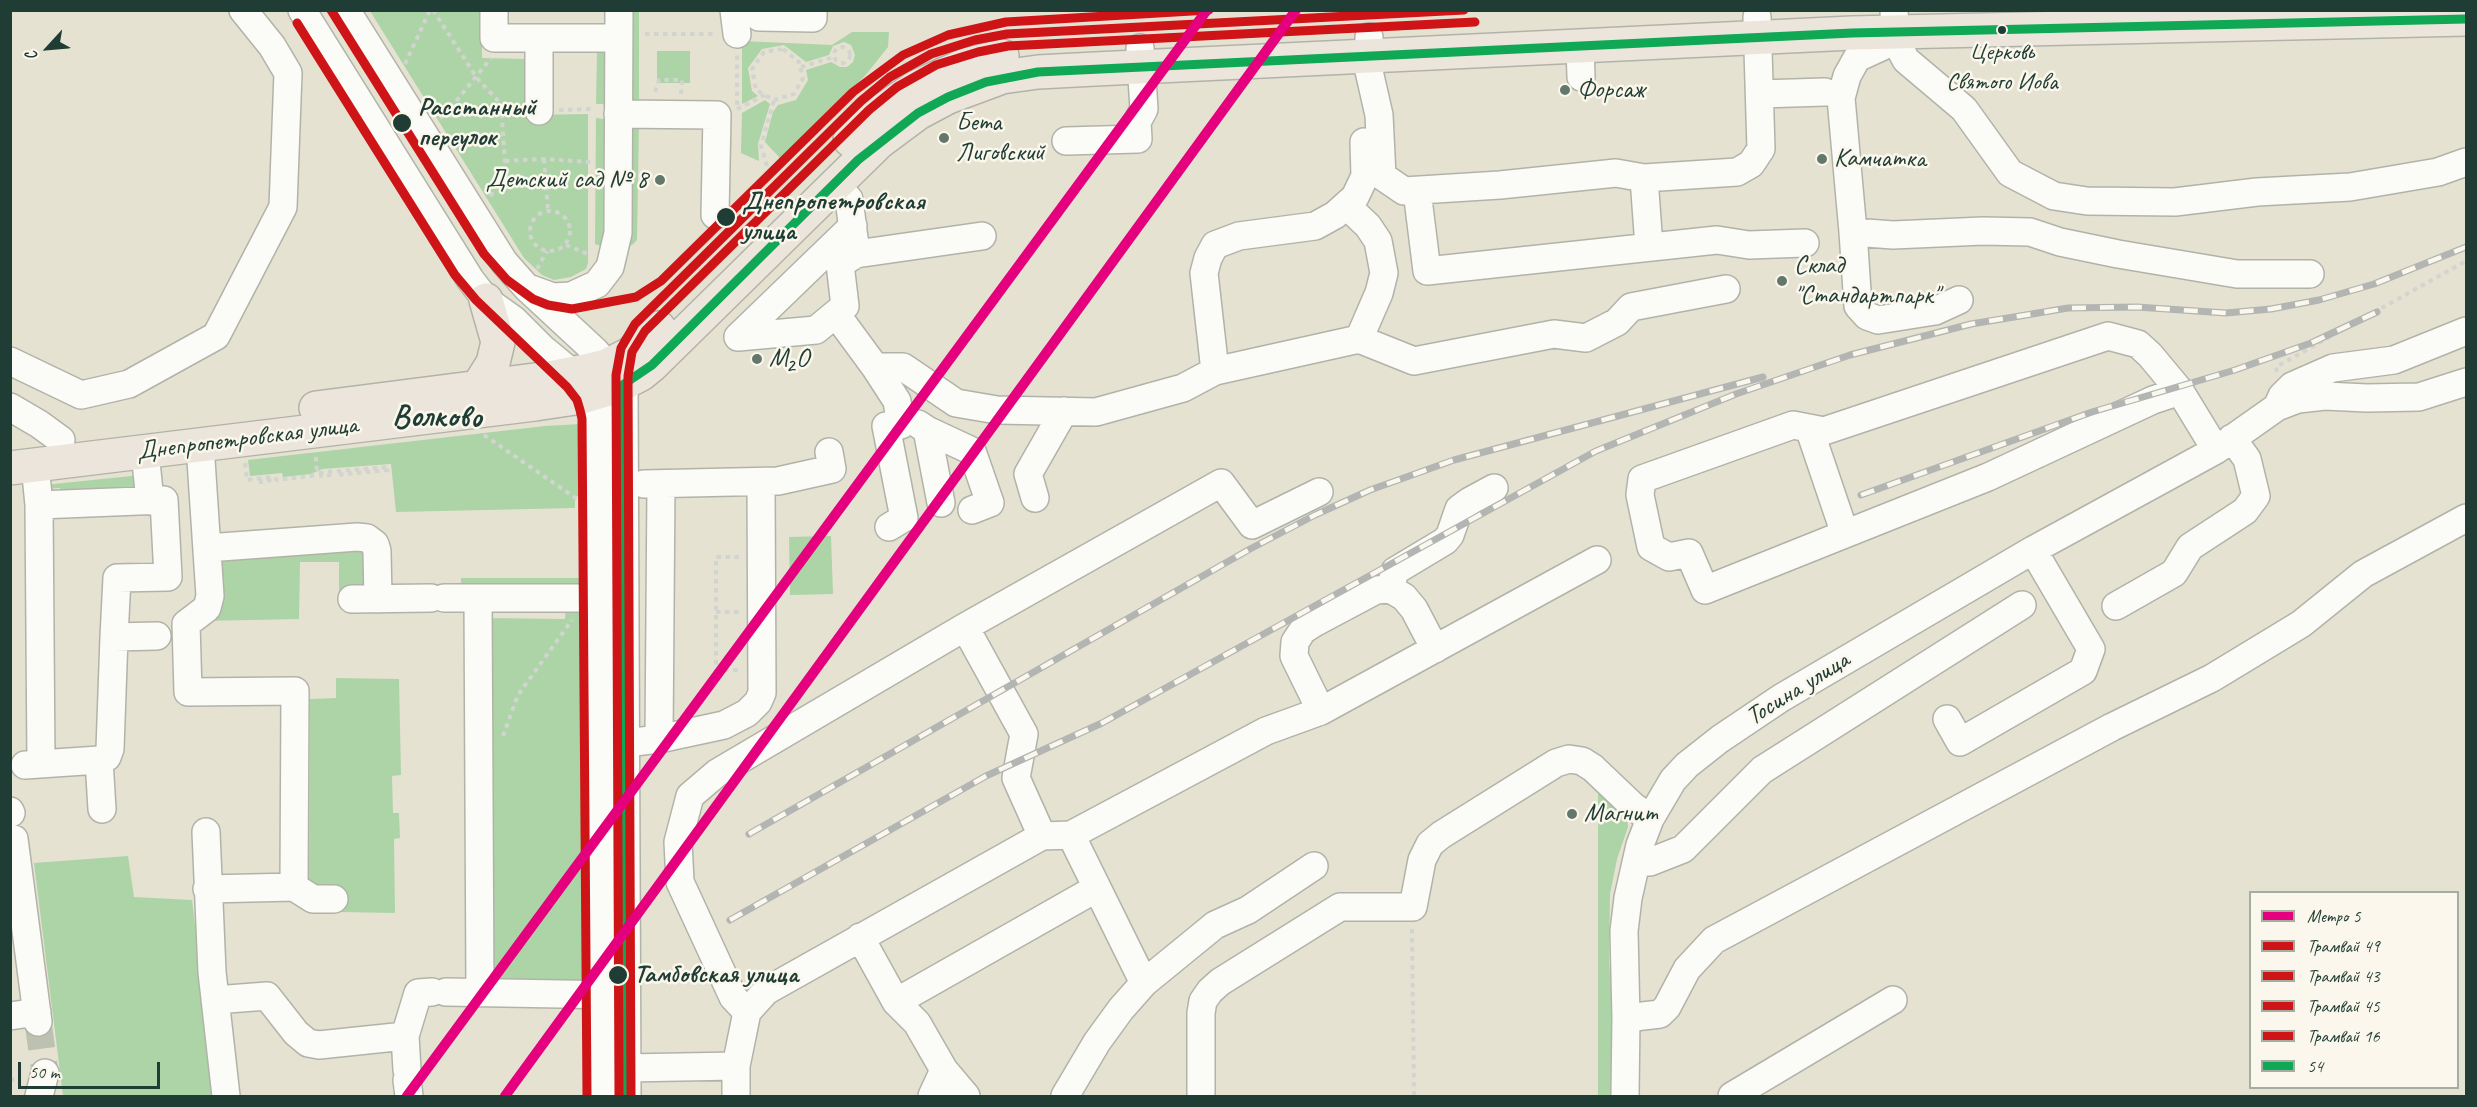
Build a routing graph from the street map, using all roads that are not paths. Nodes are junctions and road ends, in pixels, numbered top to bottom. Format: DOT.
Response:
graph roads {
  1 [pos="243,10"];
  2 [pos="302,10"];
  3 [pos="346,10"];
  4 [pos="494,10"];
  5 [pos="618,10"];
  6 [pos="759,10"];
  7 [pos="813,10"];
  8 [pos="1932,10"];
  9 [pos="1894,18"];
  10 [pos="2466,20"];
  11 [pos="2374,24"];
  12 [pos="1758,27"];
  13 [pos="539,38"];
  14 [pos="618,38"];
  15 [pos="1369,55"];
  16 [pos="1141,57"];
  17 [pos="1825,92"];
  18 [pos="1760,94"];
  19 [pos="539,111"];
  20 [pos="618,114"];
  21 [pos="1066,141"];
  22 [pos="2466,162"];
  23 [pos="1644,178"];
  24 [pos="834,184"];
  25 [pos="1417,191"];
  26 [pos="1346,205"];
  27 [pos="715,214"];
  28 [pos="853,226"];
  29 [pos="1853,232"];
  30 [pos="982,236"];
  31 [pos="1805,243"];
  32 [pos="1649,247"];
  33 [pos="856,254"];
  34 [pos="2310,274"];
  35 [pos="531,280"];
  36 [pos="1726,289"];
  37 [pos="486,300"];
  38 [pos="1959,300"];
  39 [pos="836,314"];
  40 [pos="2466,331"];
  41 [pos="1359,339"];
  42 [pos="10,361"];
  43 [pos="875,367"];
  44 [pos="1215,371"];
  45 [pos="571,373"];
  46 [pos="610,380"];
  47 [pos="2466,382"];
  48 [pos="478,387"];
  49 [pos="2180,391"];
  50 [pos="2279,402"];
  51 [pos="10,407"];
  52 [pos="899,410"];
  53 [pos="1064,411"];
  54 [pos="1809,428"];
  55 [pos="927,430"];
  56 [pos="62,440"];
  57 [pos="2224,444"];
  58 [pos="200,445"];
  59 [pos="145,452"];
  60 [pos="830,452"];
  61 [pos="18,460"];
  62 [pos="761,483"];
  63 [pos="625,484"];
  64 [pos="660,484"];
  65 [pos="1494,488"];
  66 [pos="1319,492"];
  67 [pos="1035,498"];
  68 [pos="150,501"];
  69 [pos="941,503"];
  70 [pos="39,505"];
  71 [pos="972,510"];
  72 [pos="2466,518"];
  73 [pos="889,527"];
  74 [pos="1845,534"];
  75 [pos="207,548"];
  76 [pos="2033,550"];
  77 [pos="1597,560"];
  78 [pos="1390,589"];
  79 [pos="478,598"];
  80 [pos="603,598"];
  81 [pos="2022,605"];
  82 [pos="2116,606"];
  83 [pos="965,627"];
  84 [pos="157,636"];
  85 [pos="114,637"];
  86 [pos="1435,649"];
  87 [pos="1322,711"];
  88 [pos="1947,719"];
  89 [pos="659,739"];
  90 [pos="626,744"];
  91 [pos="99,760"];
  92 [pos="102,809"];
  93 [pos="1650,819"];
  94 [pos="12,821"];
  95 [pos="206,832"];
  96 [pos="1071,835"];
  97 [pos="1042,836"];
  98 [pos="1637,861"];
  99 [pos="1314,866"];
  100 [pos="294,887"];
  101 [pos="1097,888"];
  102 [pos="207,889"];
  103 [pos="334,899"];
  104 [pos="860,938"];
  105 [pos="1144,983"];
  106 [pos="480,993"];
  107 [pos="614,995"];
  108 [pos="215,1000"];
  109 [pos="1893,1000"];
  110 [pos="896,1002"];
  111 [pos="747,1012"];
  112 [pos="10,1016"];
  113 [pos="1626,1018"];
  114 [pos="405,1036"];
  115 [pos="736,1066"];
  116 [pos="626,1068"];
  117 [pos="944,1070"];
  118 [pos="407,1082"];
  119 [pos="226,1096"];
  120 [pos="601,1096"];
  121 [pos="627,1096"];
  122 [pos="736,1096"];
  123 [pos="932,1096"];
  124 [pos="966,1096"];
  125 [pos="1065,1096"];
  126 [pos="1201,1096"];
  127 [pos="1625,1096"];
  128 [pos="1732,1096"];
  1 -- 42 [label="street"];
  2 -- 37 [label="street"];
  3 -- 35 [label="street"];
  4 -- 13 [label="street"];
  5 -- 14 [label="street"];
  6 -- 7 [label="street"];
  8 -- 9 [label="main road"];
  9 -- 11 [label="main road"];
  9 -- 12 [label="main road"];
  9 -- 22 [label="street"];
  9 -- 29 [label="street"];
  10 -- 11 [label="main road"];
  12 -- 15 [label="main road"];
  12 -- 15 [label="main road"];
  12 -- 18 [label="street"];
  13 -- 14 [label="street"];
  13 -- 19 [label="street"];
  14 -- 20 [label="street"];
  15 -- 16 [label="main road"];
  15 -- 25 [label="street"];
  15 -- 26 [label="street"];
  16 -- 21 [label="street"];
  16 -- 24 [label="main road"];
  16 -- 46 [label="main road"];
  17 -- 18 [label="street"];
  18 -- 23 [label="street"];
  20 -- 27 [label="street"];
  20 -- 35 [label="street"];
  23 -- 25 [label="street"];
  23 -- 32 [label="street"];
  24 -- 28 [label="street"];
  24 -- 46 [label="main road"];
  25 -- 32 [label="street"];
  26 -- 41 [label="street"];
  26 -- 44 [label="street"];
  28 -- 33 [label="street"];
  28 -- 39 [label="street"];
  29 -- 34 [label="street"];
  29 -- 38 [label="street"];
  30 -- 33 [label="street"];
  31 -- 32 [label="street"];
  33 -- 39 [label="street"];
  35 -- 46 [label="street"];
  36 -- 41 [label="street"];
  37 -- 45 [label="street"];
  37 -- 48 [label="main road"];
  39 -- 43 [label="street"];
  40 -- 50 [label="street, Тосина улица"];
  41 -- 44 [label="street"];
  43 -- 52 [label="street"];
  43 -- 53 [label="street"];
  44 -- 53 [label="street"];
  45 -- 46 [label="main road, Днепропетровская улица"];
  45 -- 48 [label="main road, Днепропетровская улица"];
  46 -- 58 [label="main road, Днепропетровская улица"];
  46 -- 63 [label="street"];
  46 -- 80 [label="street"];
  47 -- 50 [label="street"];
  48 -- 56 [label="main road, Днепропетровская улица"];
  49 -- 54 [label="street"];
  49 -- 57 [label="street"];
  49 -- 74 [label="street"];
  50 -- 57 [label="street, Тосина улица"];
  51 -- 56 [label="street"];
  52 -- 55 [label="street"];
  52 -- 73 [label="street"];
  53 -- 67 [label="street"];
  54 -- 74 [label="street"];
  54 -- 74 [label="street"];
  55 -- 69 [label="street"];
  55 -- 71 [label="street"];
  56 -- 61 [label="main road, Днепропетровская улица"];
  57 -- 76 [label="street, Тосина улица"];
  57 -- 82 [label="street"];
  58 -- 59 [label="main road, Днепропетровская улица"];
  58 -- 75 [label="street"];
  59 -- 61 [label="main road, Днепропетровская улица"];
  59 -- 68 [label="street"];
  60 -- 62 [label="street"];
  61 -- 70 [label="street"];
  62 -- 64 [label="street"];
  62 -- 89 [label="street"];
  63 -- 64 [label="street"];
  63 -- 80 [label="street"];
  64 -- 89 [label="street"];
  65 -- 78 [label="street"];
  66 -- 83 [label="street"];
  68 -- 70 [label="street"];
  68 -- 85 [label="street"];
  70 -- 91 [label="street"];
  72 -- 113 [label="street"];
  75 -- 79 [label="street"];
  75 -- 100 [label="street"];
  76 -- 88 [label="street"];
  76 -- 93 [label="street, Тосина улица"];
  77 -- 86 [label="street"];
  78 -- 86 [label="street"];
  78 -- 87 [label="street"];
  79 -- 80 [label="street"];
  79 -- 106 [label="street"];
  80 -- 90 [label="street"];
  80 -- 107 [label="street"];
  81 -- 98 [label="street"];
  83 -- 97 [label="street"];
  83 -- 111 [label="street"];
  84 -- 85 [label="street"];
  85 -- 91 [label="street"];
  86 -- 87 [label="street"];
  87 -- 96 [label="street"];
  89 -- 90 [label="street"];
  90 -- 107 [label="street"];
  91 -- 92 [label="street"];
  93 -- 98 [label="street, Тосина улица"];
  93 -- 126 [label="street"];
  94 -- 112 [label="street"];
  95 -- 102 [label="street"];
  96 -- 97 [label="street"];
  96 -- 101 [label="street"];
  97 -- 104 [label="street"];
  98 -- 113 [label="street, Тосина улица"];
  99 -- 105 [label="street"];
  100 -- 102 [label="street"];
  100 -- 103 [label="street"];
  101 -- 105 [label="street"];
  101 -- 110 [label="street"];
  102 -- 108 [label="street"];
  104 -- 110 [label="street"];
  104 -- 111 [label="street"];
  105 -- 125 [label="street"];
  106 -- 107 [label="street"];
  106 -- 114 [label="street"];
  107 -- 116 [label="street"];
  107 -- 120 [label="street"];
  108 -- 114 [label="street"];
  108 -- 119 [label="street"];
  109 -- 128 [label="street"];
  110 -- 117 [label="street"];
  111 -- 115 [label="street"];
  113 -- 127 [label="street, Тосина улица"];
  114 -- 118 [label="street"];
  115 -- 116 [label="street"];
  115 -- 122 [label="street"];
  116 -- 121 [label="street"];
  117 -- 123 [label="street"];
  117 -- 124 [label="street"];
}
